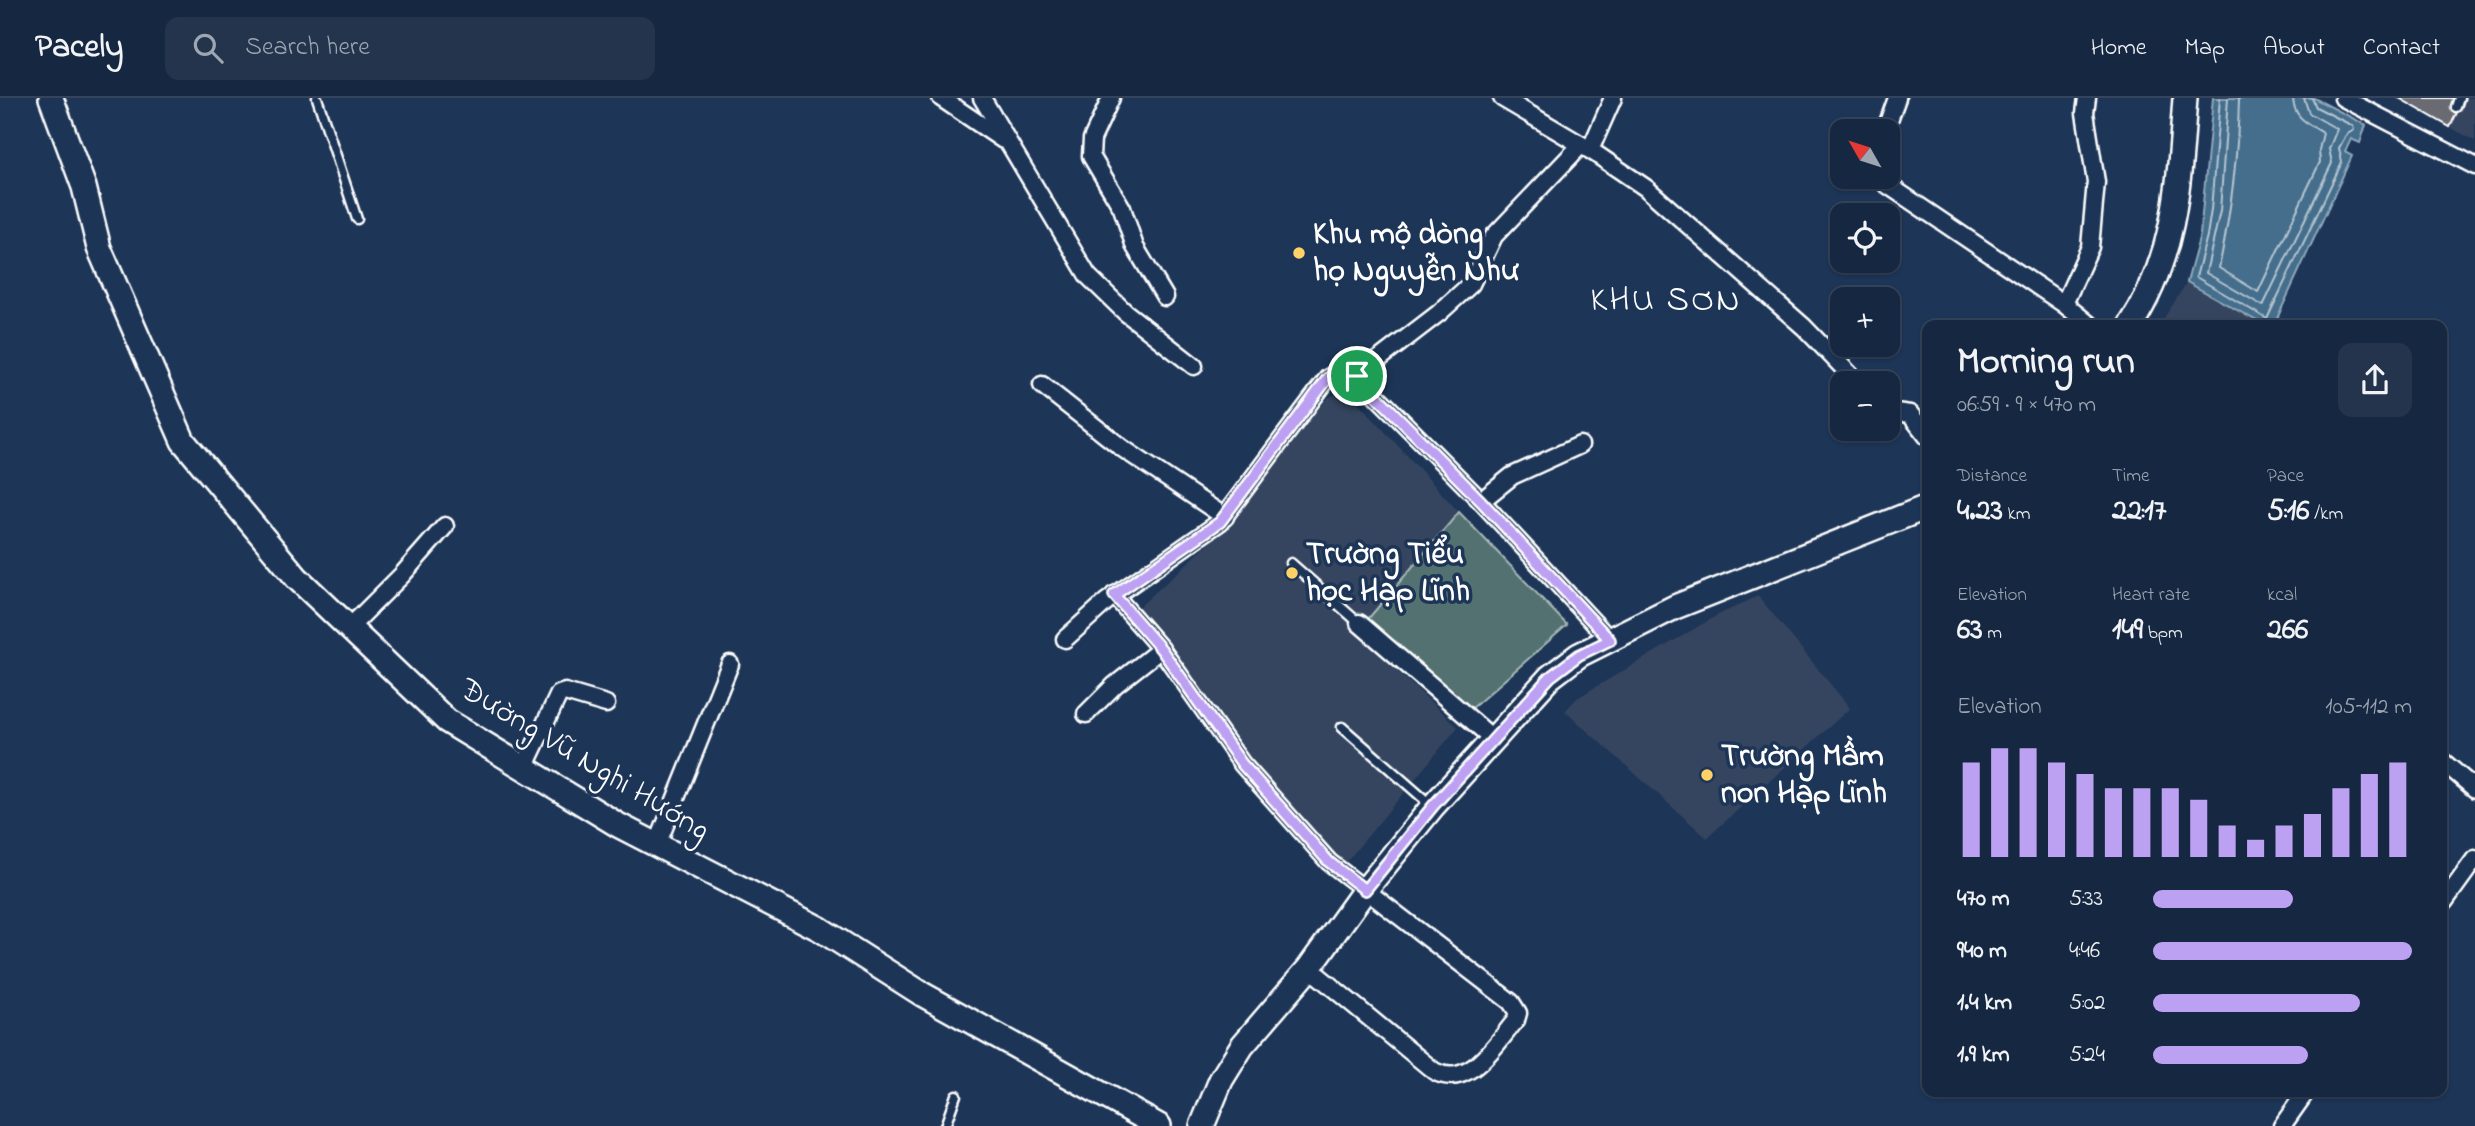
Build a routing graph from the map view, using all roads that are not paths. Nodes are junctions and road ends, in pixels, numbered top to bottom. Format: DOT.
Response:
graph roads {
  1 [pos="51,98"];
  2 [pos="317,98"];
  3 [pos="941,98"];
  4 [pos="982,98"];
  5 [pos="1111,98"];
  6 [pos="1502,98"];
  7 [pos="1613,98"];
  8 [pos="1897,98"];
  9 [pos="2087,98"];
  10 [pos="2185,98"];
  11 [pos="2343,98"];
  12 [pos="2459,98"];
  13 [pos="2456,107"];
  14 [pos="1889,119"];
  15 [pos="1008,144"];
  16 [pos="1585,147"];
  17 [pos="2475,166"];
  18 [pos="1894,189"];
  19 [pos="358,219"];
  20 [pos="1165,297"];
  21 [pos="2064,304"];
  22 [pos="2084,320"];
  23 [pos="2134,320"];
  24 [pos="1194,366"];
  25 [pos="1846,371"];
  26 [pos="1357,376"];
  27 [pos="1042,385"];
  28 [pos="1900,413"];
  29 [pos="1922,430"];
  30 [pos="1580,445"];
  31 [pos="1481,501"];
  32 [pos="1922,509"];
  33 [pos="1224,517"];
  34 [pos="445,526"];
  35 [pos="1291,564"];
  36 [pos="1114,595"];
  37 [pos="1359,623"];
  38 [pos="349,628"];
  39 [pos="1065,639"];
  40 [pos="1610,640"];
  41 [pos="1161,649"];
  42 [pos="730,664"];
  43 [pos="606,704"];
  44 [pos="1086,714"];
  45 [pos="1342,727"];
  46 [pos="1492,738"];
  47 [pos="2447,765"];
  48 [pos="524,768"];
  49 [pos="2475,789"];
  50 [pos="1433,806"];
  51 [pos="657,845"];
  52 [pos="2475,859"];
  53 [pos="1365,890"];
  54 [pos="2447,898"];
  55 [pos="1308,968"];
  56 [pos="956,1096"];
  57 [pos="2302,1097"];
  58 [pos="945,1126"];
  59 [pos="1159,1126"];
  60 [pos="1202,1126"];
  61 [pos="2282,1126"];
  1 -- 38 [label="street, Đường Vũ Nghi Hướng"];
  2 -- 19 [label="lane"];
  3 -- 15 [label="street"];
  4 -- 15 [label="street"];
  5 -- 20 [label="street"];
  6 -- 16 [label="street"];
  7 -- 16 [label="street"];
  8 -- 14 [label="street"];
  9 -- 21 [label="street"];
  10 -- 23 [label="street"];
  11 -- 17 [label="street"];
  12 -- 13 [label="lane"];
  15 -- 24 [label="street"];
  16 -- 25 [label="street"];
  16 -- 26 [label="street"];
  18 -- 21 [label="street"];
  21 -- 22 [label="street"];
  26 -- 31 [label="street"];
  26 -- 33 [label="street"];
  27 -- 33 [label="street"];
  28 -- 29 [label="street"];
  30 -- 31 [label="street"];
  31 -- 40 [label="street"];
  32 -- 40 [label="street"];
  33 -- 36 [label="street"];
  34 -- 38 [label="street"];
  35 -- 37 [label="lane"];
  36 -- 39 [label="street"];
  36 -- 41 [label="street"];
  37 -- 46 [label="street"];
  38 -- 48 [label="street, Đường Vũ Nghi Hướng"];
  40 -- 46 [label="street"];
  41 -- 44 [label="street"];
  41 -- 53 [label="street"];
  42 -- 51 [label="street"];
  43 -- 48 [label="street"];
  45 -- 50 [label="lane"];
  46 -- 50 [label="street"];
  47 -- 49 [label="street"];
  48 -- 51 [label="street, Đường Vũ Nghi Hướng"];
  50 -- 53 [label="street"];
  51 -- 59 [label="street, Đường Vũ Nghi Hướng"];
  52 -- 54 [label="street"];
  53 -- 55 [label="street"];
  53 -- 55 [label="street"];
  55 -- 60 [label="street"];
  56 -- 58 [label="lane"];
  57 -- 61 [label="street"];
}
